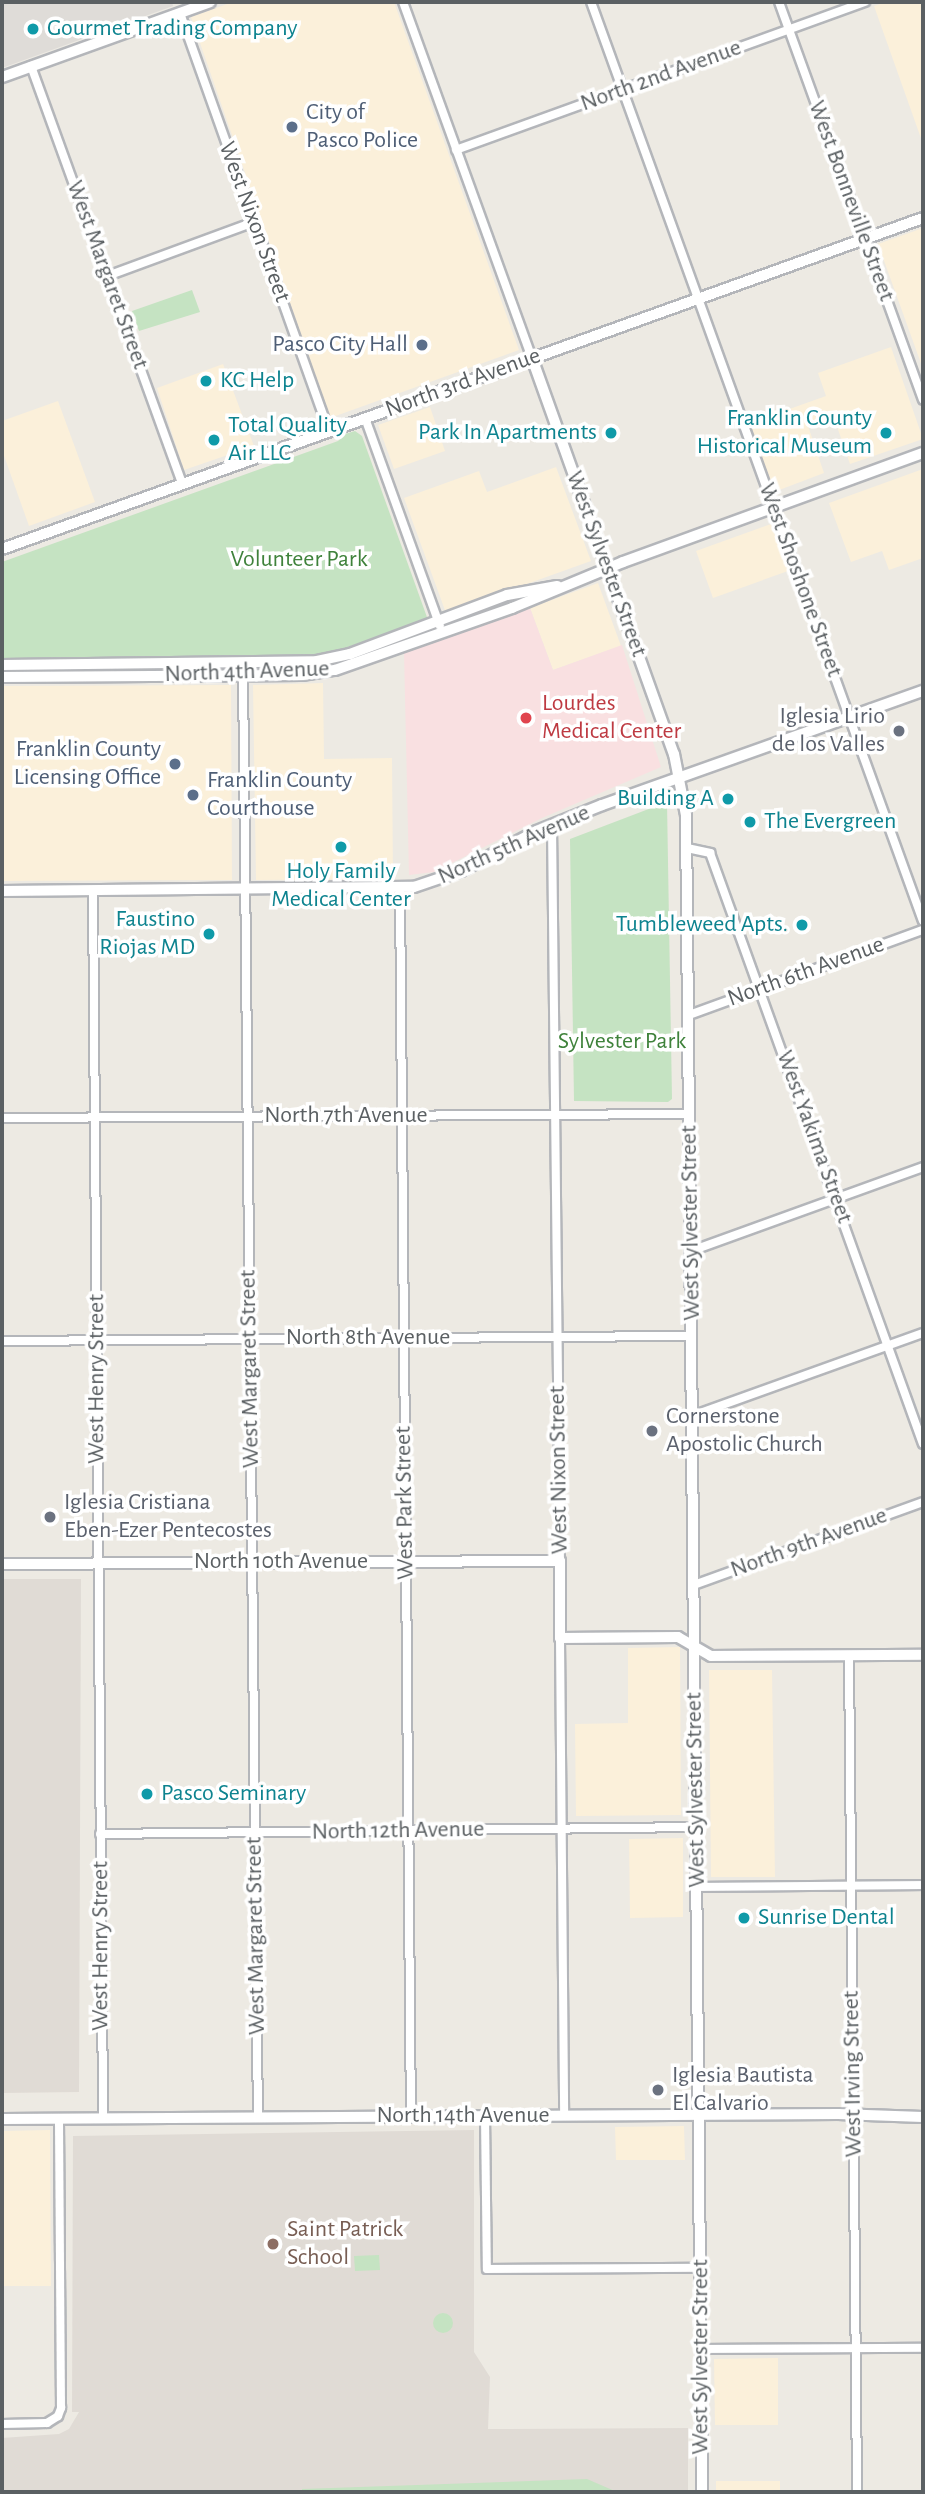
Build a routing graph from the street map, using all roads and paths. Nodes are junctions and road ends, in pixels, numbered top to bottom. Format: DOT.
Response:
graph roads {
  1 [pos="210,2"];
  2 [pos="403,2"];
  3 [pos="591,2"];
  4 [pos="779,2"];
  5 [pos="865,2"];
  6 [pos="180,13"];
  7 [pos="789,29"];
  8 [pos="31,66"];
  9 [pos="2,77"];
  10 [pos="623,89"];
  11 [pos="456,150"];
  12 [pos="923,218"];
  13 [pos="254,222"];
  14 [pos="865,239"];
  15 [pos="107,276"];
  16 [pos="698,299"];
  17 [pos="532,358"];
  18 [pos="923,400"];
  19 [pos="365,418"];
  20 [pos="329,431"];
  21 [pos="923,453"];
  22 [pos="182,484"];
  23 [pos="774,508"];
  24 [pos="2,549"];
  25 [pos="608,568"];
  26 [pos="560,586"];
  27 [pos="438,621"];
  28 [pos="443,633"];
  29 [pos="242,663"];
  30 [pos="2,664"];
  31 [pos="243,676"];
  32 [pos="2,677"];
  33 [pos="923,691"];
  34 [pos="850,718"];
  35 [pos="681,779"];
  36 [pos="552,825"];
  37 [pos="687,848"];
  38 [pos="400,889"];
  39 [pos="245,890"];
  40 [pos="2,891"];
  41 [pos="93,891"];
  42 [pos="923,921"];
  43 [pos="923,930"];
  44 [pos="761,989"];
  45 [pos="689,1015"];
  46 [pos="690,1114"];
  47 [pos="555,1115"];
  48 [pos="402,1116"];
  49 [pos="247,1117"];
  50 [pos="2,1118"];
  51 [pos="95,1118"];
  52 [pos="923,1167"];
  53 [pos="836,1199"];
  54 [pos="691,1251"];
  55 [pos="923,1333"];
  56 [pos="692,1336"];
  57 [pos="558,1337"];
  58 [pos="404,1338"];
  59 [pos="250,1339"];
  60 [pos="97,1340"];
  61 [pos="2,1341"];
  62 [pos="888,1346"];
  63 [pos="692,1416"];
  64 [pos="923,1444"];
  65 [pos="923,1502"];
  66 [pos="561,1561"];
  67 [pos="406,1562"];
  68 [pos="252,1563"];
  69 [pos="2,1564"];
  70 [pos="98,1564"];
  71 [pos="694,1585"];
  72 [pos="561,1638"];
  73 [pos="694,1647"];
  74 [pos="923,1655"];
  75 [pos="849,1656"];
  76 [pos="696,1827"];
  77 [pos="562,1829"];
  78 [pos="408,1831"];
  79 [pos="255,1832"];
  80 [pos="100,1834"];
  81 [pos="923,1885"];
  82 [pos="850,1886"];
  83 [pos="696,1887"];
  84 [pos="699,2115"];
  85 [pos="485,2116"];
  86 [pos="564,2116"];
  87 [pos="854,2116"];
  88 [pos="411,2117"];
  89 [pos="923,2117"];
  90 [pos="258,2118"];
  91 [pos="2,2119"];
  92 [pos="59,2119"];
  93 [pos="103,2119"];
  94 [pos="700,2268"];
  95 [pos="856,2348"];
  96 [pos="923,2348"];
  97 [pos="701,2349"];
  98 [pos="2,2424"];
  99 [pos="702,2492"];
  100 [pos="857,2492"];
  1 -- 6 [label="street"];
  2 -- 11 [label="street, West Sylvester Street"];
  3 -- 10 [label="street, West Shoshone Street"];
  4 -- 7 [label="street, West Bonneville Street"];
  5 -- 7 [label="street, North 2nd Avenue"];
  6 -- 8 [label="street"];
  6 -- 13 [label="street, West Nixon Street"];
  7 -- 10 [label="street, North 2nd Avenue"];
  7 -- 14 [label="street, West Bonneville Street"];
  8 -- 9 [label="street"];
  8 -- 15 [label="street, West Margaret Street"];
  10 -- 11 [label="street, North 2nd Avenue"];
  10 -- 16 [label="street, West Shoshone Street"];
  11 -- 17 [label="street, West Sylvester Street"];
  12 -- 14 [label="street, North 3rd Avenue"];
  13 -- 15 [label="street"];
  13 -- 20 [label="street, West Nixon Street"];
  14 -- 16 [label="street, North 3rd Avenue"];
  14 -- 18 [label="street, West Bonneville Street"];
  15 -- 22 [label="street, West Margaret Street"];
  16 -- 17 [label="street, North 3rd Avenue"];
  16 -- 23 [label="street, West Shoshone Street"];
  17 -- 19 [label="street, North 3rd Avenue"];
  17 -- 25 [label="street, West Sylvester Street"];
  19 -- 20 [label="street, North 3rd Avenue"];
  19 -- 27 [label="street"];
  20 -- 22 [label="street, North 3rd Avenue"];
  21 -- 23 [label="main road, North 4th Avenue"];
  22 -- 24 [label="street, North 3rd Avenue"];
  23 -- 25 [label="main road, North 4th Avenue"];
  23 -- 34 [label="street, West Shoshone Street"];
  25 -- 26 [label="main road, North 4th Avenue"];
  25 -- 35 [label="street, West Sylvester Street"];
  26 -- 27 [label="main road, North 4th Avenue"];
  26 -- 28 [label="main road, North 4th Avenue"];
  27 -- 28 [label="street"];
  27 -- 29 [label="main road, North 4th Avenue"];
  28 -- 31 [label="main road, North 4th Avenue"];
  29 -- 30 [label="main road, North 4th Avenue"];
  29 -- 31 [label="street, West Margaret Street"];
  31 -- 32 [label="main road, North 4th Avenue"];
  31 -- 39 [label="street, West Margaret Street"];
  33 -- 34 [label="street, North 5th Avenue"];
  34 -- 35 [label="street, North 5th Avenue"];
  34 -- 42 [label="street, West Shoshone Street"];
  35 -- 36 [label="street, North 5th Avenue"];
  35 -- 37 [label="street, West Sylvester Street"];
  36 -- 38 [label="street, North 5th Avenue"];
  36 -- 47 [label="street, West Nixon Street"];
  37 -- 44 [label="street, West Yakima Street"];
  37 -- 45 [label="street, West Sylvester Street"];
  38 -- 39 [label="street, North 5th Avenue"];
  38 -- 48 [label="street, West Park Street"];
  39 -- 41 [label="street, North 5th Avenue"];
  39 -- 49 [label="street, West Margaret Street"];
  40 -- 41 [label="street, North 5th Avenue"];
  41 -- 51 [label="street, West Henry Street"];
  43 -- 44 [label="street, North 6th Avenue"];
  44 -- 45 [label="street, North 6th Avenue"];
  44 -- 53 [label="street, West Yakima Street"];
  45 -- 46 [label="street, West Sylvester Street"];
  46 -- 47 [label="street, North 7th Avenue"];
  46 -- 54 [label="street, West Sylvester Street"];
  47 -- 48 [label="street, North 7th Avenue"];
  47 -- 57 [label="street, West Nixon Street"];
  48 -- 49 [label="street, North 7th Avenue"];
  48 -- 58 [label="street, West Park Street"];
  49 -- 51 [label="street, North 7th Avenue"];
  49 -- 59 [label="street, West Margaret Street"];
  50 -- 51 [label="street, North 7th Avenue"];
  51 -- 60 [label="street, West Henry Street"];
  52 -- 53 [label="street"];
  53 -- 54 [label="street"];
  53 -- 62 [label="street, West Yakima Street"];
  54 -- 56 [label="street, West Sylvester Street"];
  55 -- 62 [label="street"];
  56 -- 57 [label="street, North 8th Avenue"];
  56 -- 63 [label="street, West Sylvester Street"];
  57 -- 58 [label="street, North 8th Avenue"];
  57 -- 66 [label="street, West Nixon Street"];
  58 -- 59 [label="street, North 8th Avenue"];
  58 -- 67 [label="street, West Park Street"];
  59 -- 60 [label="street, North 8th Avenue"];
  59 -- 68 [label="street, West Margaret Street"];
  60 -- 61 [label="street, North 8th Avenue"];
  60 -- 70 [label="street, West Henry Street"];
  62 -- 63 [label="street"];
  62 -- 64 [label="street, West Yakima Street"];
  63 -- 71 [label="street, West Sylvester Street"];
  65 -- 71 [label="street, North 9th Avenue"];
  66 -- 67 [label="street, North 10th Avenue"];
  66 -- 72 [label="street, West Nixon Street"];
  67 -- 68 [label="street, North 10th Avenue"];
  67 -- 78 [label="street, West Park Street"];
  68 -- 70 [label="street, North 10th Avenue"];
  68 -- 79 [label="street, West Margaret Street"];
  69 -- 70 [label="street, North 10th Avenue"];
  70 -- 80 [label="street, West Henry Street"];
  71 -- 73 [label="street, West Sylvester Street"];
  72 -- 73 [label="street"];
  72 -- 77 [label="street, West Nixon Street"];
  73 -- 75 [label="street"];
  73 -- 76 [label="street, West Sylvester Street"];
  74 -- 75 [label="street"];
  75 -- 82 [label="street, West Irving Street"];
  76 -- 77 [label="street, North 12th Avenue"];
  76 -- 83 [label="street, West Sylvester Street"];
  77 -- 78 [label="street, North 12th Avenue"];
  77 -- 86 [label="street, West Nixon Street"];
  78 -- 79 [label="street, North 12th Avenue"];
  78 -- 88 [label="street, West Park Street"];
  79 -- 80 [label="street, North 12th Avenue"];
  79 -- 90 [label="street, West Margaret Street"];
  80 -- 93 [label="street, West Henry Street"];
  81 -- 82 [label="street"];
  82 -- 83 [label="street"];
  82 -- 87 [label="street, West Irving Street"];
  83 -- 84 [label="street, West Sylvester Street"];
  84 -- 86 [label="street, North 14th Avenue"];
  84 -- 87 [label="street, North 14th Avenue"];
  84 -- 94 [label="street, West Sylvester Street"];
  85 -- 86 [label="street, North 14th Avenue"];
  85 -- 88 [label="street, North 14th Avenue"];
  85 -- 94 [label="street"];
  87 -- 89 [label="street, North 14th Avenue"];
  87 -- 95 [label="street, West Irving Street"];
  88 -- 90 [label="street, North 14th Avenue"];
  90 -- 93 [label="street, North 14th Avenue"];
  91 -- 92 [label="street, North 14th Avenue"];
  92 -- 93 [label="street, North 14th Avenue"];
  92 -- 98 [label="street"];
  94 -- 97 [label="street, West Sylvester Street"];
  95 -- 96 [label="street"];
  95 -- 97 [label="street"];
  95 -- 100 [label="street, West Irving Street"];
  97 -- 99 [label="street, West Sylvester Street"];
}
